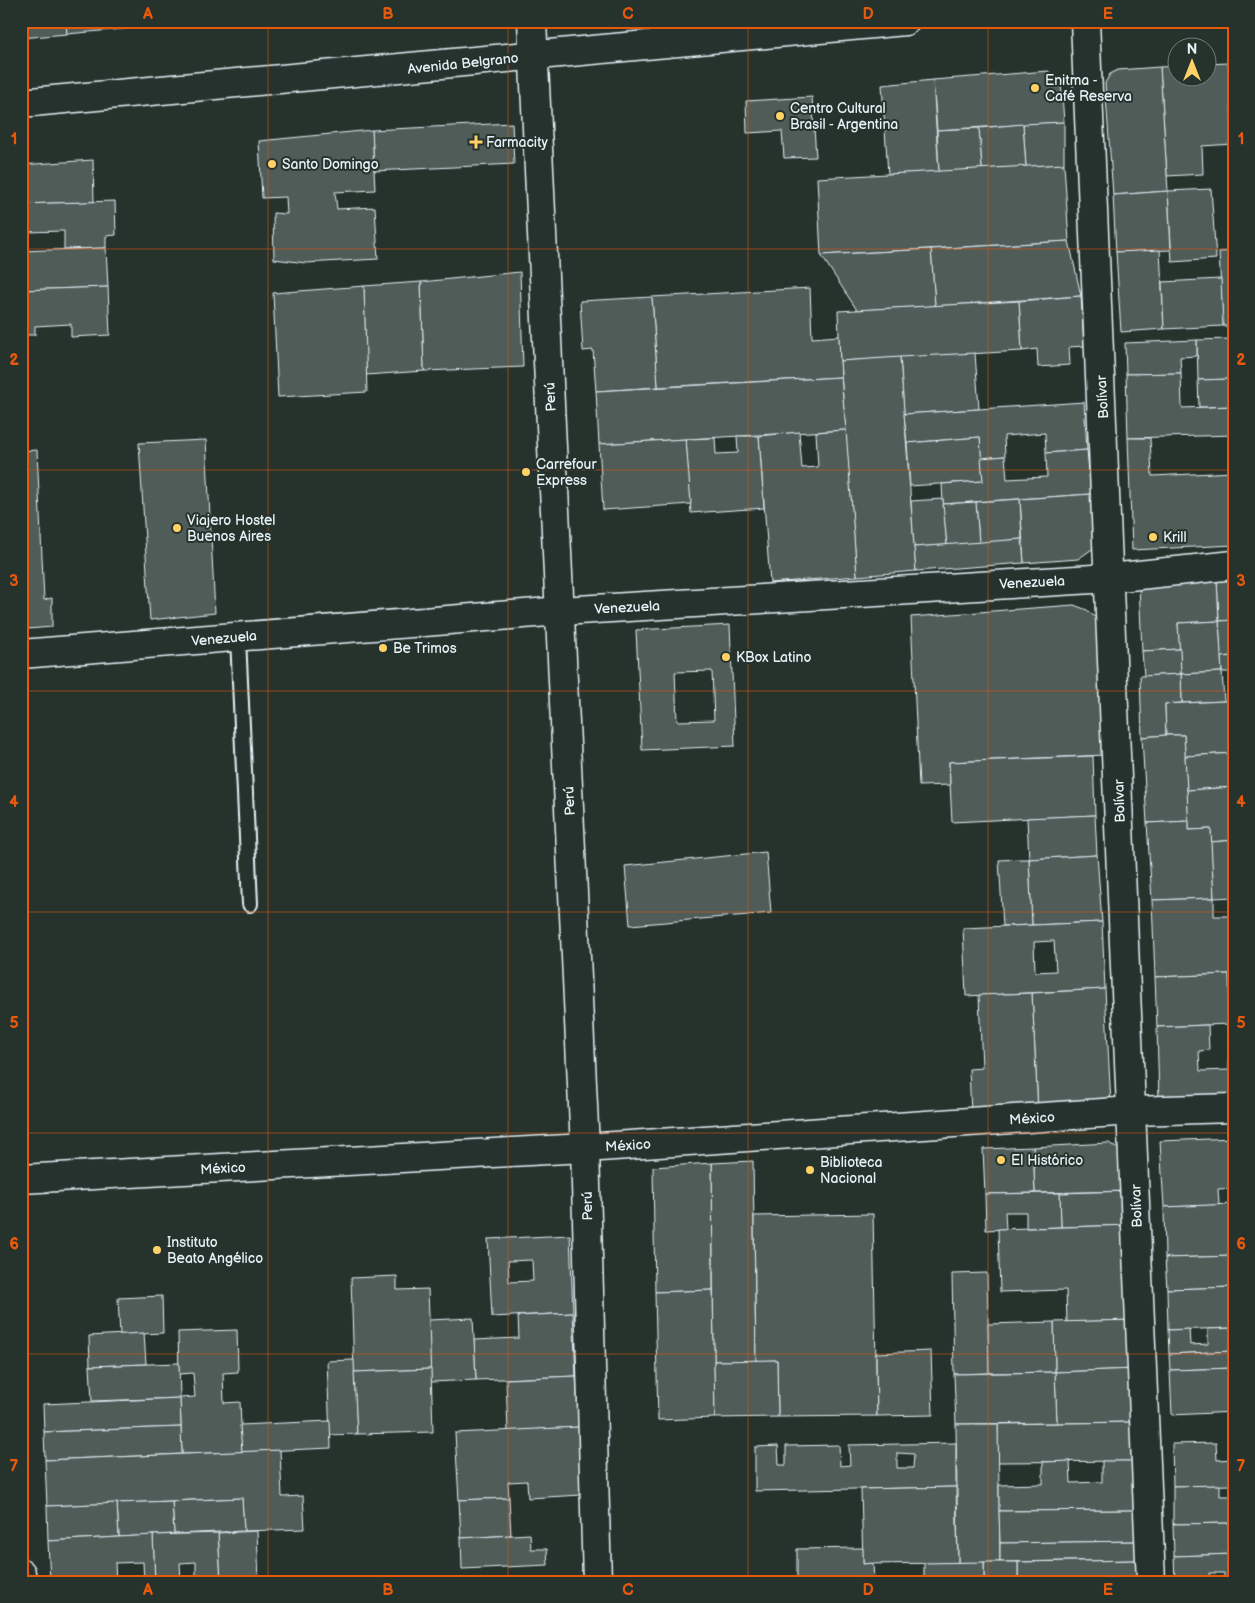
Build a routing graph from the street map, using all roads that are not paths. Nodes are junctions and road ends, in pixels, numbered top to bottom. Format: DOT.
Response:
graph roads {
  1 [pos="532,21"];
  2 [pos="905,21"];
  3 [pos="1085,21"];
  4 [pos="534,56"];
  5 [pos="21,103"];
  6 [pos="1234,565"];
  7 [pos="1110,578"];
  8 [pos="561,611"];
  9 [pos="238,637"];
  10 [pos="21,654"];
  11 [pos="250,904"];
  12 [pos="1234,1108"];
  13 [pos="1132,1111"];
  14 [pos="585,1148"];
  15 [pos="21,1179"];
  16 [pos="21,1573"];
  17 [pos="22,1582"];
  18 [pos="596,1582"];
  19 [pos="1151,1582"];
  1 -- 4 [label="street, Perú"];
  2 -- 4 [label="street, Avenida Belgrano"];
  3 -- 7 [label="street, Bolívar"];
  4 -- 5 [label="street, Avenida Belgrano"];
  4 -- 8 [label="street, Perú"];
  6 -- 7 [label="street, Venezuela"];
  7 -- 8 [label="street, Venezuela"];
  7 -- 13 [label="street, Bolívar"];
  8 -- 9 [label="street, Venezuela"];
  8 -- 14 [label="street, Perú"];
  9 -- 10 [label="street, Venezuela"];
  9 -- 11 [label="lane"];
  12 -- 13 [label="street, México"];
  13 -- 14 [label="street, México"];
  13 -- 19 [label="street, Bolívar"];
  14 -- 15 [label="street, México"];
  14 -- 18 [label="street, Perú"];
  16 -- 17 [label="street"];
}
